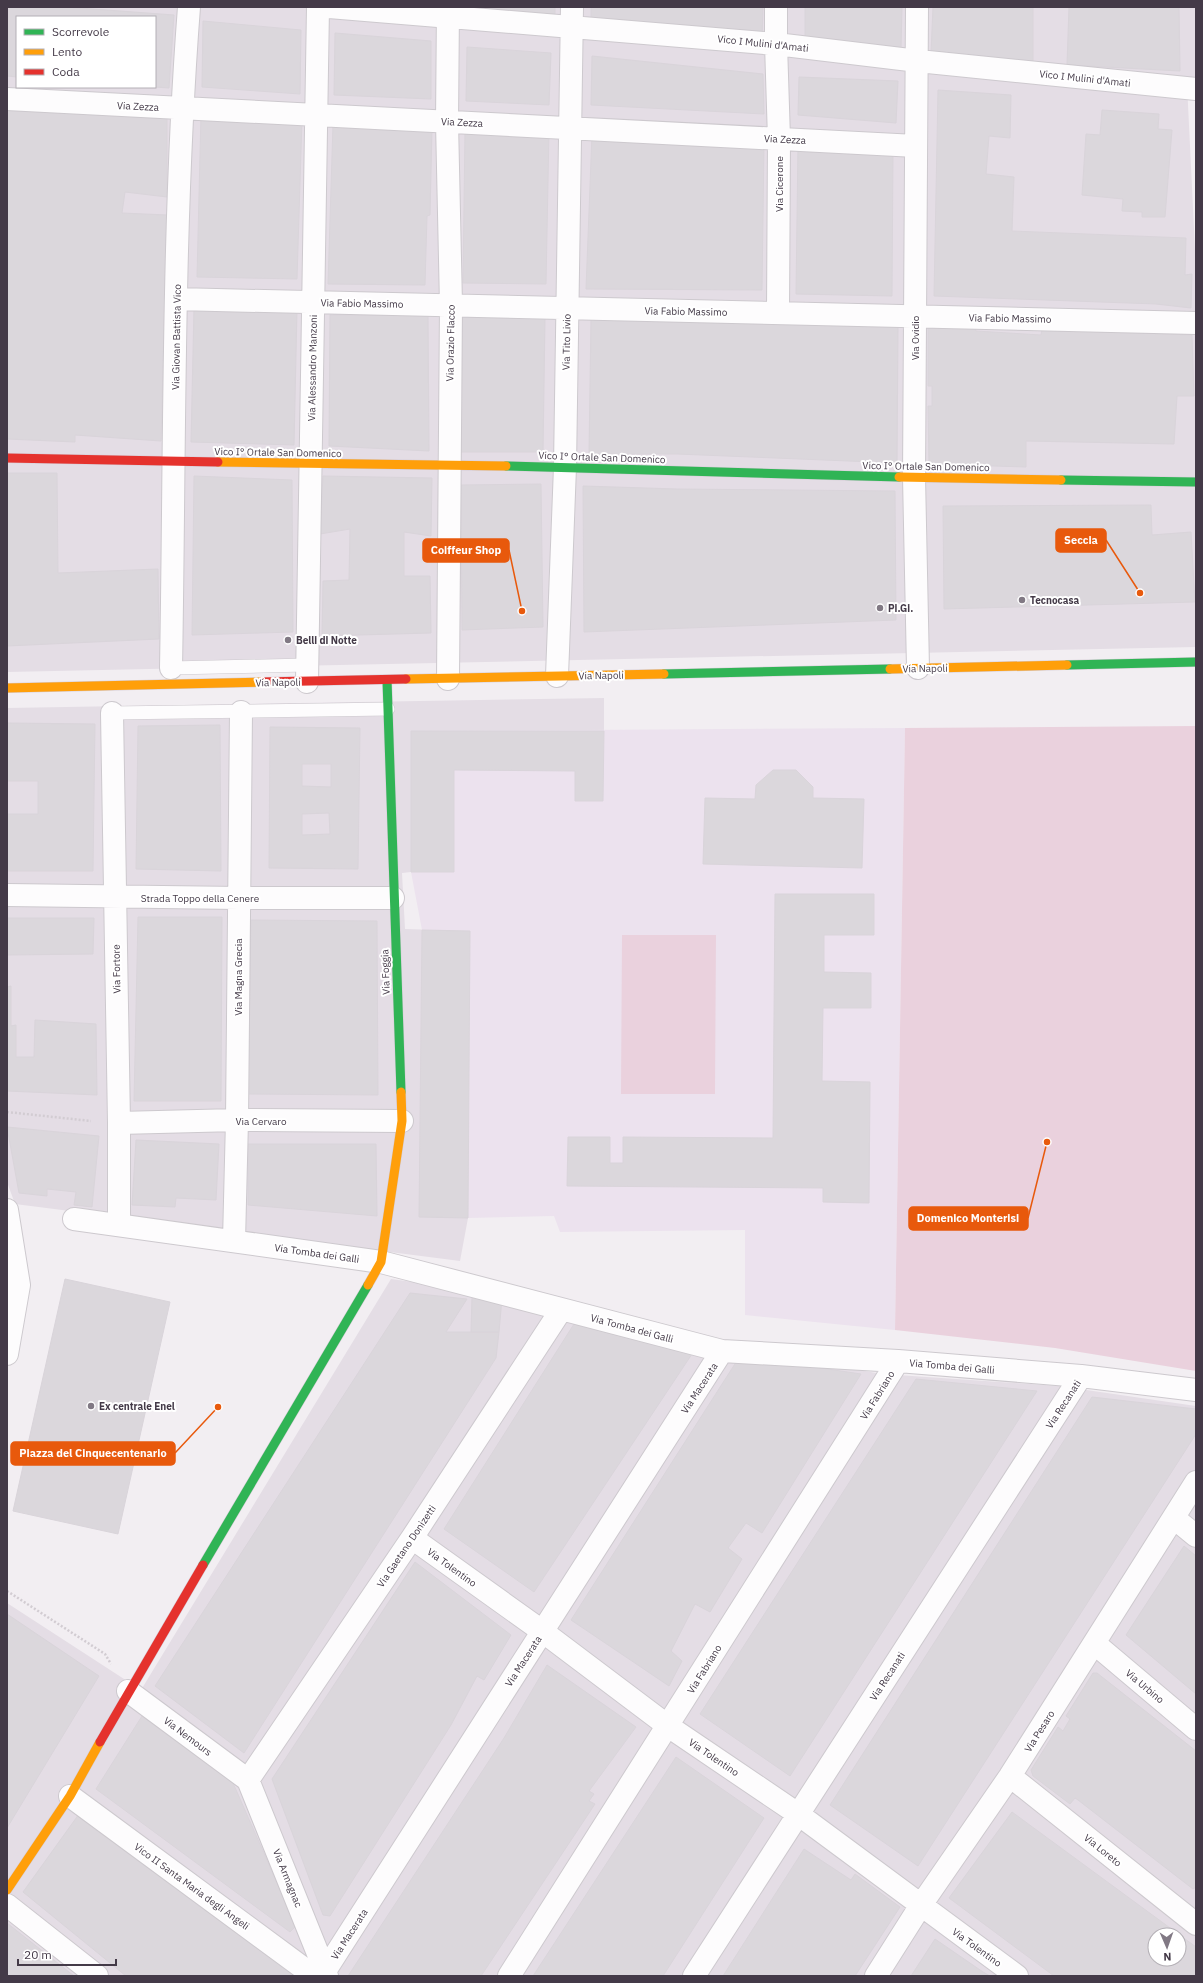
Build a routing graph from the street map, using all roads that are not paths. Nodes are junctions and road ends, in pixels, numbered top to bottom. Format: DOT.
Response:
graph roads {
  1 [pos="189,7"];
  2 [pos="318,7"];
  3 [pos="329,7"];
  4 [pos="776,7"];
  5 [pos="918,7"];
  6 [pos="448,12"];
  7 [pos="572,17"];
  8 [pos="776,44"];
  9 [pos="918,60"];
  10 [pos="1196,89"];
  11 [pos="7,99"];
  12 [pos="181,108"];
  13 [pos="315,115"];
  14 [pos="447,122"];
  15 [pos="570,128"];
  16 [pos="779,138"];
  17 [pos="916,146"];
  18 [pos="176,299"];
  19 [pos="314,302"];
  20 [pos="451,305"];
  21 [pos="566,308"];
  22 [pos="778,313"];
  23 [pos="915,316"];
  24 [pos="1196,322"];
  25 [pos="7,458"];
  26 [pos="174,460"];
  27 [pos="310,464"];
  28 [pos="449,464"];
  29 [pos="564,467"];
  30 [pos="914,477"];
  31 [pos="1196,482"];
  32 [pos="1196,662"];
  33 [pos="171,668"];
  34 [pos="918,668"];
  35 [pos="307,673"];
  36 [pos="557,676"];
  37 [pos="448,679"];
  38 [pos="387,680"];
  39 [pos="7,688"];
  40 [pos="388,709"];
  41 [pos="240,712"];
  42 [pos="112,713"];
  43 [pos="7,895"];
  44 [pos="114,897"];
  45 [pos="239,898"];
  46 [pos="393,898"];
  47 [pos="238,1120"];
  48 [pos="402,1121"];
  49 [pos="119,1123"];
  50 [pos="7,1210"];
  51 [pos="74,1219"];
  52 [pos="119,1225"];
  53 [pos="234,1241"];
  54 [pos="381,1262"];
  55 [pos="561,1310"];
  56 [pos="722,1351"];
  57 [pos="7,1354"];
  58 [pos="898,1361"];
  59 [pos="1080,1376"];
  60 [pos="1196,1390"];
  61 [pos="1196,1482"];
  62 [pos="1174,1518"];
  63 [pos="1196,1536"];
  64 [pos="412,1538"];
  65 [pos="542,1631"];
  66 [pos="1094,1643"];
  67 [pos="128,1691"];
  68 [pos="668,1726"];
  69 [pos="1196,1729"];
  70 [pos="1010,1776"];
  71 [pos="248,1780"];
  72 [pos="70,1796"];
  73 [pos="798,1814"];
  74 [pos="7,1890"];
  75 [pos="7,1905"];
  76 [pos="921,1905"];
  77 [pos="1196,1924"];
  78 [pos="322,1974"];
  79 [pos="97,1976"];
  80 [pos="509,1976"];
  81 [pos="694,1976"];
  82 [pos="876,1976"];
  83 [pos="1017,1976"];
  1 -- 12 [label="street, Via Giovan Battista Vico"];
  2 -- 13 [label="street, Via Alessandro Manzoni"];
  3 -- 6 [label="street, Vico I Mulini d'Amati"];
  4 -- 8 [label="street, Via Cicerone"];
  5 -- 9 [label="street, Via Ovidio"];
  6 -- 7 [label="street, Vico I Mulini d'Amati"];
  6 -- 14 [label="street, Via Orazio Flacco"];
  7 -- 8 [label="street, Vico I Mulini d'Amati"];
  7 -- 15 [label="street, Via Tito Livio"];
  8 -- 9 [label="street, Vico I Mulini d'Amati"];
  8 -- 16 [label="street, Via Cicerone"];
  9 -- 10 [label="street, Vico I Mulini d'Amati"];
  9 -- 17 [label="street, Via Ovidio"];
  11 -- 12 [label="street, Via Zezza"];
  12 -- 13 [label="street, Via Zezza"];
  12 -- 18 [label="street, Via Giovan Battista Vico"];
  13 -- 14 [label="street, Via Zezza"];
  13 -- 19 [label="street, Via Alessandro Manzoni"];
  14 -- 15 [label="street, Via Zezza"];
  14 -- 20 [label="street, Via Orazio Flacco"];
  15 -- 16 [label="street, Via Zezza"];
  15 -- 21 [label="street, Via Tito Livio"];
  16 -- 17 [label="street, Via Zezza"];
  16 -- 22 [label="street, Via Cicerone"];
  17 -- 23 [label="street, Via Ovidio"];
  18 -- 19 [label="street, Via Fabio Massimo"];
  18 -- 26 [label="street, Via Giovan Battista Vico"];
  19 -- 20 [label="street, Via Fabio Massimo"];
  19 -- 27 [label="street, Via Alessandro Manzoni"];
  20 -- 21 [label="street, Via Fabio Massimo"];
  20 -- 28 [label="street, Via Orazio Flacco"];
  21 -- 22 [label="street, Via Fabio Massimo"];
  21 -- 29 [label="street, Via Tito Livio"];
  22 -- 23 [label="street, Via Fabio Massimo"];
  23 -- 24 [label="street, Via Fabio Massimo"];
  23 -- 30 [label="street, Via Ovidio"];
  25 -- 26 [label="street, Vico I° Ortale San Domenico"];
  26 -- 27 [label="street, Vico I° Ortale San Domenico"];
  26 -- 33 [label="street, Via Giovan Battista Vico"];
  27 -- 28 [label="street, Vico I° Ortale San Domenico"];
  27 -- 35 [label="street, Via Alessandro Manzoni"];
  28 -- 29 [label="street, Vico I° Ortale San Domenico"];
  28 -- 37 [label="street, Via Orazio Flacco"];
  29 -- 30 [label="street, Vico I° Ortale San Domenico"];
  29 -- 36 [label="street, Via Tito Livio"];
  30 -- 31 [label="street, Vico I° Ortale San Domenico"];
  30 -- 34 [label="street, Via Ovidio"];
  32 -- 34 [label="street, Via Napoli"];
  33 -- 35 [label="lane, Via Napoli"];
  34 -- 36 [label="street, Via Napoli"];
  35 -- 38 [label="street, Via Napoli"];
  35 -- 39 [label="street, Via Napoli"];
  36 -- 37 [label="street, Via Napoli"];
  37 -- 38 [label="street, Via Napoli"];
  38 -- 40 [label="street, Via Foggia"];
  40 -- 41 [label="lane"];
  40 -- 46 [label="street, Via Foggia"];
  41 -- 42 [label="lane"];
  41 -- 45 [label="street, Via Magna Grecia"];
  42 -- 44 [label="street, Via Fortore"];
  43 -- 44 [label="street, Strada Toppo della Cenere"];
  44 -- 45 [label="street, Strada Toppo della Cenere"];
  44 -- 49 [label="street, Via Fortore"];
  45 -- 46 [label="street, Strada Toppo della Cenere"];
  45 -- 47 [label="street, Via Magna Grecia"];
  46 -- 48 [label="street, Via Foggia"];
  47 -- 48 [label="street, Via Cervaro"];
  47 -- 49 [label="street, Via Cervaro"];
  47 -- 53 [label="street, Via Magna Grecia"];
  48 -- 54 [label="street, Via Foggia"];
  49 -- 52 [label="street, Via Fortore"];
  50 -- 57 [label="street"];
  51 -- 52 [label="street, Via Tomba dei Galli"];
  52 -- 53 [label="street, Via Tomba dei Galli"];
  53 -- 54 [label="street, Via Tomba dei Galli"];
  54 -- 55 [label="street, Via Tomba dei Galli"];
  54 -- 67 [label="street"];
  55 -- 56 [label="street, Via Tomba dei Galli"];
  55 -- 64 [label="street, Via Gaetano Donizetti"];
  56 -- 58 [label="street, Via Tomba dei Galli"];
  56 -- 65 [label="street, Via Macerata"];
  58 -- 59 [label="street, Via Tomba dei Galli"];
  58 -- 68 [label="street, Via Fabriano"];
  59 -- 60 [label="street, Via Tomba dei Galli"];
  59 -- 73 [label="street, Via Recanati"];
  61 -- 62 [label="street, Via Pesaro"];
  62 -- 63 [label="street"];
  62 -- 66 [label="street, Via Pesaro"];
  64 -- 65 [label="street, Via Tolentino"];
  64 -- 71 [label="street, Via Gaetano Donizetti"];
  65 -- 68 [label="street, Via Tolentino"];
  65 -- 78 [label="street, Via Macerata"];
  66 -- 69 [label="street, Via Urbino"];
  66 -- 70 [label="street, Via Pesaro"];
  67 -- 71 [label="street, Via Nemours"];
  67 -- 72 [label="street"];
  68 -- 73 [label="street, Via Tolentino"];
  68 -- 80 [label="street, Via Fabriano"];
  70 -- 76 [label="street, Via Pesaro"];
  70 -- 77 [label="street, Via Loreto"];
  71 -- 78 [label="street, Via Armagnac"];
  72 -- 74 [label="street"];
  72 -- 78 [label="street, Vico II Santa Maria degli Angeli"];
  73 -- 76 [label="street, Via Tolentino"];
  73 -- 81 [label="street, Via Recanati"];
  75 -- 79 [label="street"];
  76 -- 82 [label="street, Via Pesaro"];
  76 -- 83 [label="street, Via Tolentino"];
}
